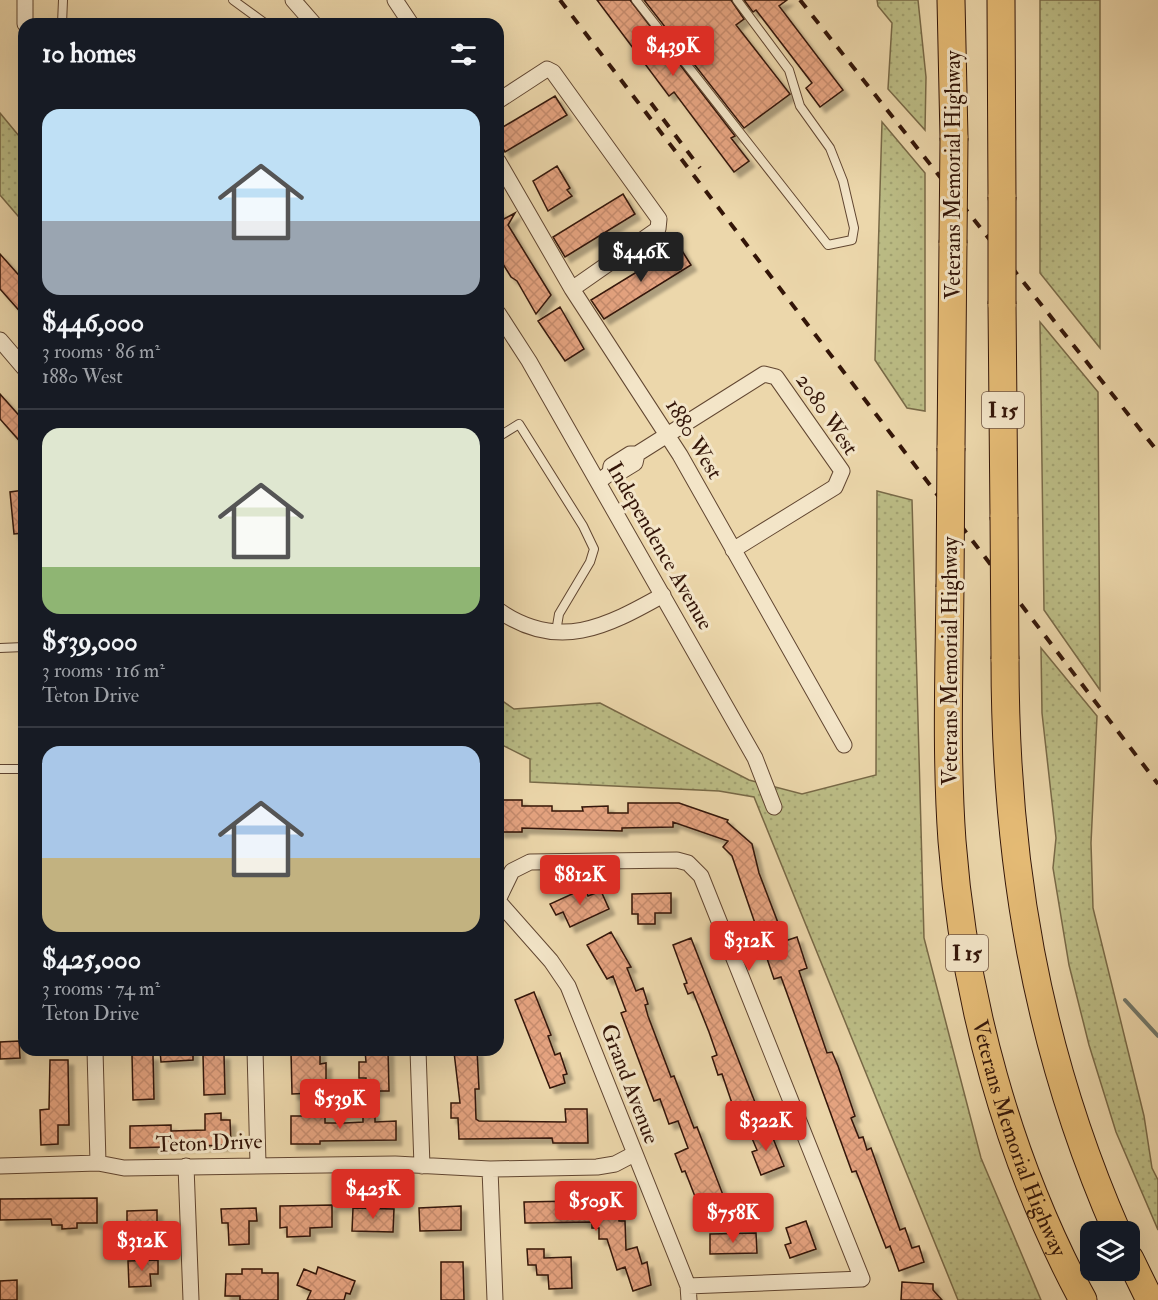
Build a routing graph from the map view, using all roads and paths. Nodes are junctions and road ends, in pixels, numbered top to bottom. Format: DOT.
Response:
graph roads {
  1 [pos="25,0"];
  2 [pos="63,0"];
  3 [pos="233,0"];
  4 [pos="293,0"];
  5 [pos="636,0"];
  6 [pos="737,0"];
  7 [pos="951,0"];
  8 [pos="1001,0"];
  9 [pos="402,3"];
  10 [pos="25,18"];
  11 [pos="62,18"];
  12 [pos="258,18"];
  13 [pos="309,18"];
  14 [pos="408,18"];
  15 [pos="504,97"];
  16 [pos="504,171"];
  17 [pos="572,289"];
  18 [pos="504,322"];
  19 [pos="0,340"];
  20 [pos="18,361"];
  21 [pos="504,433"];
  22 [pos="668,435"];
  23 [pos="604,477"];
  24 [pos="733,550"];
  25 [pos="663,595"];
  26 [pos="504,614"];
  27 [pos="556,632"];
  28 [pos="18,647"];
  29 [pos="0,648"];
  30 [pos="844,745"];
  31 [pos="0,769"];
  32 [pos="18,769"];
  33 [pos="774,807"];
  34 [pos="504,888"];
  35 [pos="504,908"];
  36 [pos="95,1056"];
  37 [pos="255,1056"];
  38 [pos="418,1056"];
  39 [pos="634,1154"];
  40 [pos="98,1163"];
  41 [pos="258,1164"];
  42 [pos="0,1166"];
  43 [pos="186,1166"];
  44 [pos="422,1166"];
  45 [pos="490,1169"];
  46 [pos="1113,1221"];
  47 [pos="1140,1281"];
  48 [pos="688,1293"];
  49 [pos="191,1300"];
  50 [pos="495,1300"];
  51 [pos="1083,1300"];
  52 [pos="1149,1300"];
  1 -- 10 [label="street"];
  2 -- 11 [label="lane"];
  3 -- 12 [label="lane"];
  4 -- 13 [label="street"];
  5 -- 6 [label="lane"];
  7 -- 51 [label="highway, Veterans Memorial Highway / I 15, bridge"];
  8 -- 46 [label="highway, I 15, bridge"];
  9 -- 14 [label="street"];
  15 -- 17 [label="street"];
  16 -- 17 [label="street, 1880 West"];
  17 -- 22 [label="street, 1880 West"];
  18 -- 23 [label="street, Independence Avenue"];
  19 -- 20 [label="street"];
  21 -- 27 [label="lane"];
  22 -- 23 [label="street"];
  22 -- 24 [label="street, 1880 West"];
  22 -- 24 [label="street, 2080 West"];
  23 -- 25 [label="street, Independence Avenue"];
  24 -- 30 [label="street, 1880 West"];
  25 -- 27 [label="street"];
  25 -- 33 [label="street, Independence Avenue"];
  26 -- 27 [label="street"];
  28 -- 29 [label="lane"];
  31 -- 32 [label="lane"];
  34 -- 48 [label="street"];
  35 -- 39 [label="street, Grand Avenue"];
  36 -- 40 [label="street"];
  37 -- 41 [label="street"];
  38 -- 44 [label="street"];
  39 -- 45 [label="street, Teton Drive"];
  39 -- 48 [label="street, Grand Avenue"];
  40 -- 42 [label="street, Teton Drive"];
  40 -- 43 [label="street, Teton Drive"];
  41 -- 43 [label="street, Teton Drive"];
  41 -- 44 [label="street, Teton Drive"];
  43 -- 49 [label="street"];
  44 -- 45 [label="street, Teton Drive"];
  45 -- 50 [label="street"];
  47 -- 52 [label="highway"];
}
